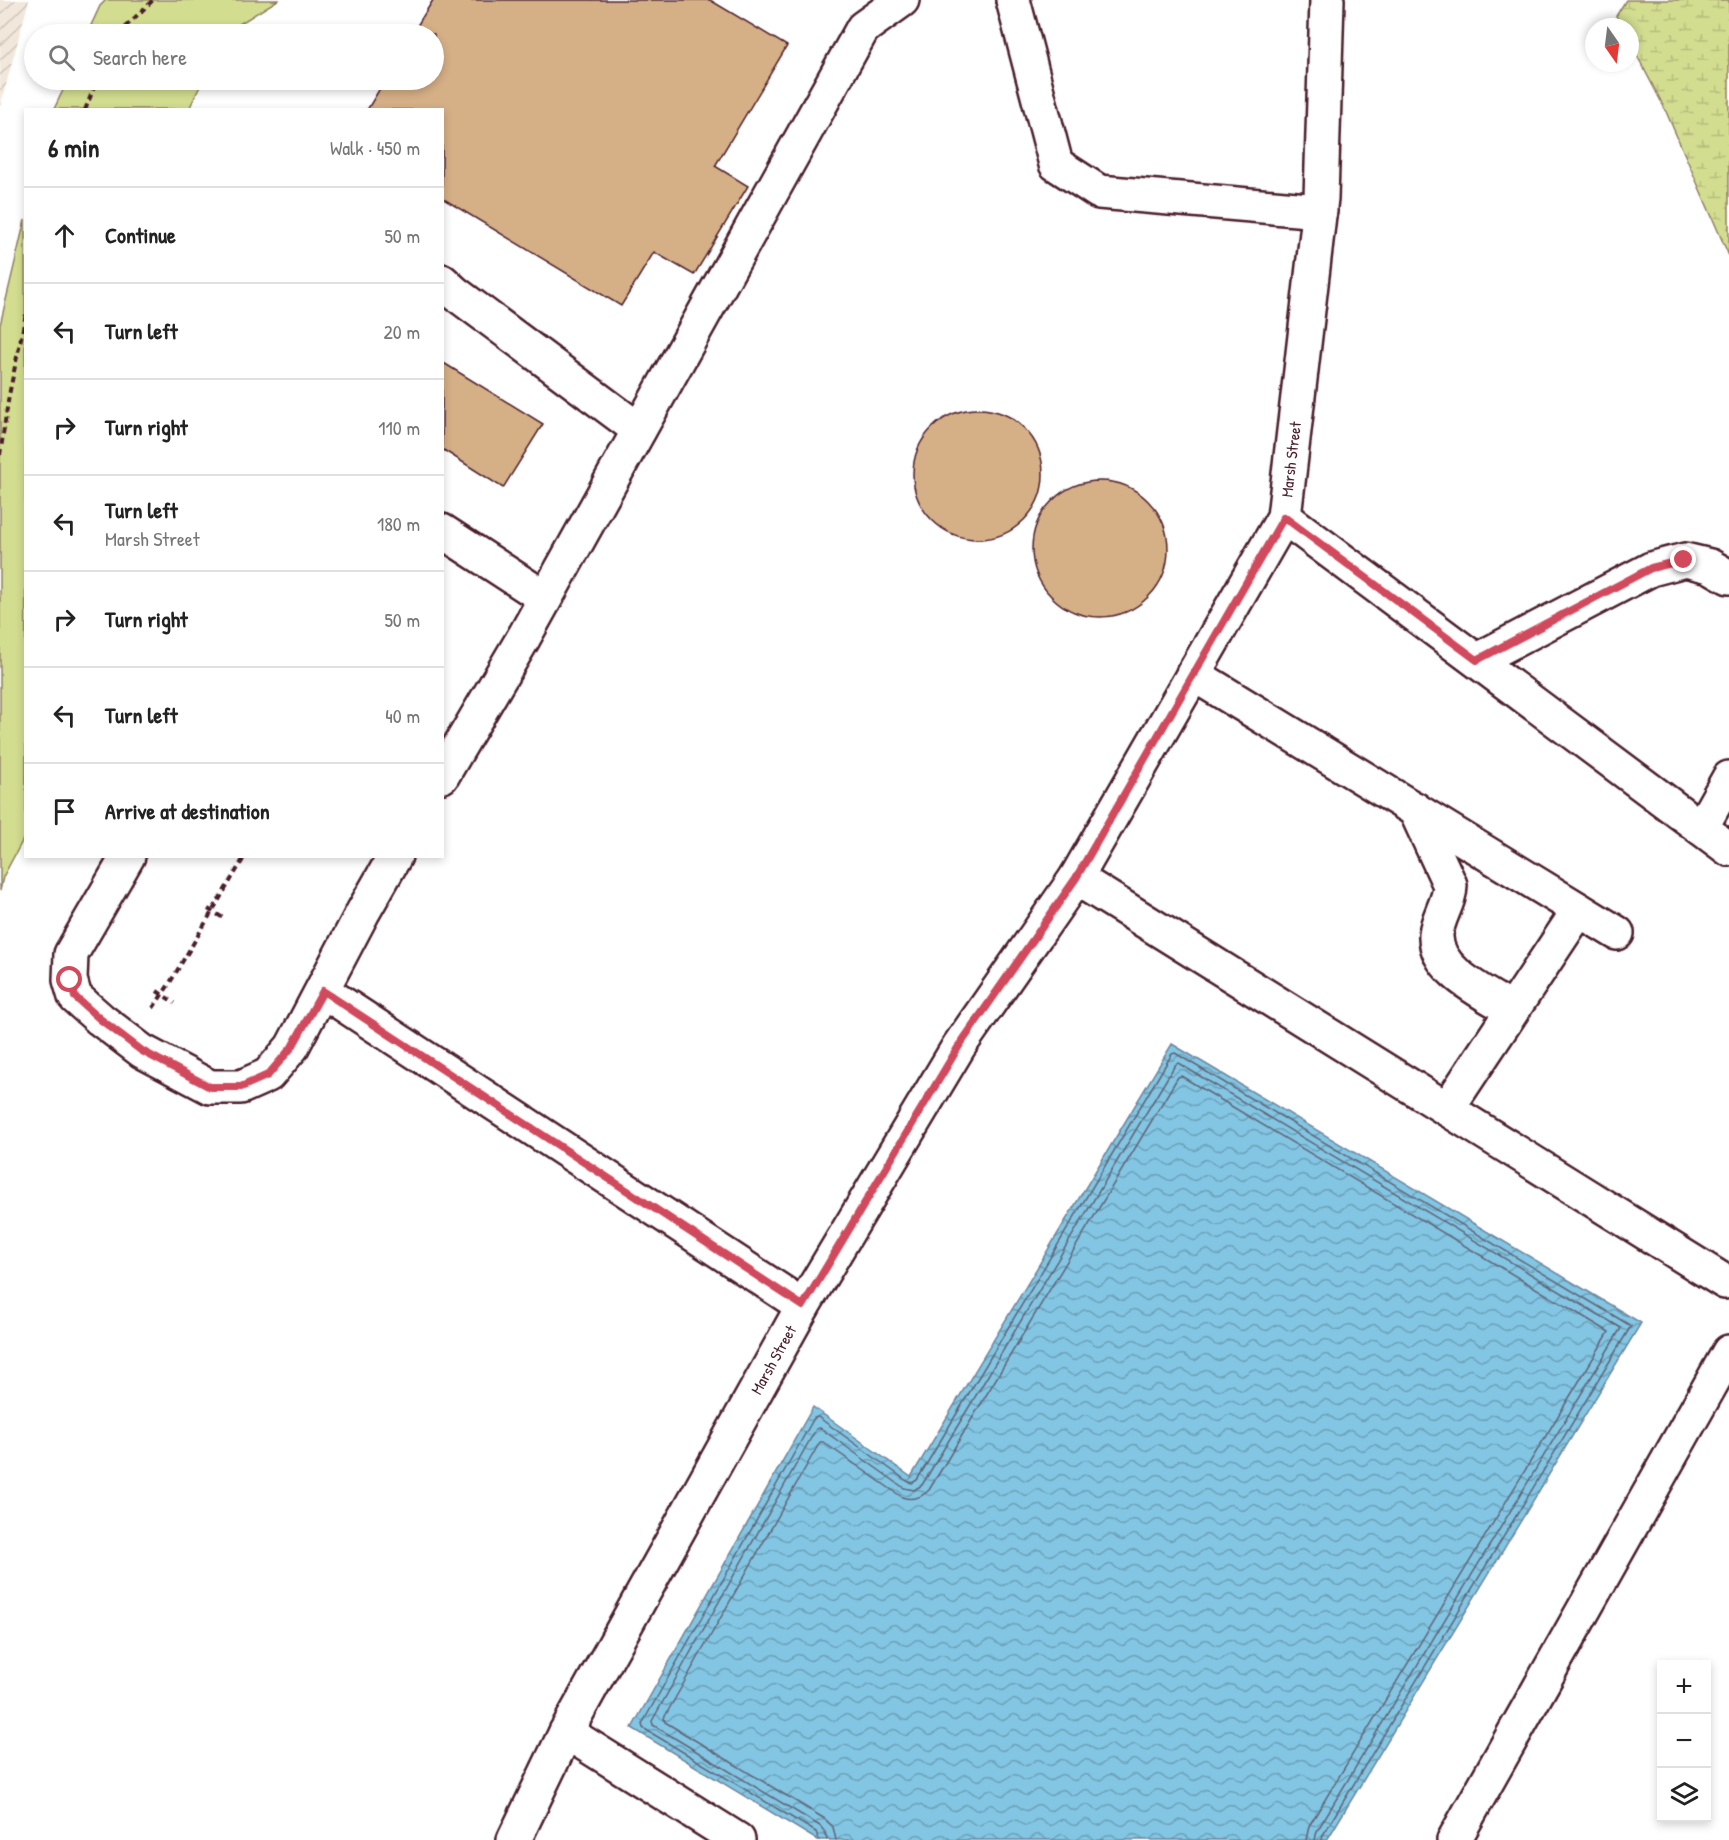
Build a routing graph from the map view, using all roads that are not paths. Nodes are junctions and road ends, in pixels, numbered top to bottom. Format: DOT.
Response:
graph roads {
  1 [pos="902,0"];
  2 [pos="1013,0"];
  3 [pos="1327,0"];
  4 [pos="1320,211"];
  5 [pos="444,283"];
  6 [pos="639,430"];
  7 [pos="1284,517"];
  8 [pos="444,532"];
  9 [pos="1729,577"];
  10 [pos="545,598"];
  11 [pos="1477,660"];
  12 [pos="1193,674"];
  13 [pos="444,773"];
  14 [pos="1729,778"];
  15 [pos="1414,809"];
  16 [pos="1701,828"];
  17 [pos="1729,849"];
  18 [pos="127,858"];
  19 [pos="394,858"];
  20 [pos="1076,878"];
  21 [pos="1579,910"];
  22 [pos="1617,933"];
  23 [pos="323,991"];
  24 [pos="1512,1010"];
  25 [pos="1447,1109"];
  26 [pos="1728,1283"];
  27 [pos="803,1306"];
  28 [pos="1729,1352"];
  29 [pos="567,1732"];
  30 [pos="514,1840"];
  31 [pos="738,1840"];
  32 [pos="1454,1840"];
  1 -- 6 [label="lane"];
  2 -- 4 [label="lane"];
  3 -- 4 [label="lane, Marsh Street"];
  4 -- 7 [label="lane, Marsh Street"];
  5 -- 6 [label="lane"];
  6 -- 10 [label="lane"];
  7 -- 11 [label="lane"];
  7 -- 12 [label="lane, Marsh Street"];
  8 -- 10 [label="lane"];
  9 -- 11 [label="lane"];
  10 -- 13 [label="lane"];
  11 -- 16 [label="lane"];
  12 -- 15 [label="lane"];
  12 -- 20 [label="lane, Marsh Street"];
  14 -- 16 [label="lane"];
  15 -- 21 [label="lane"];
  15 -- 24 [label="lane"];
  16 -- 17 [label="lane"];
  18 -- 23 [label="lane"];
  19 -- 23 [label="lane"];
  20 -- 25 [label="lane"];
  20 -- 27 [label="lane, Marsh Street"];
  21 -- 22 [label="lane"];
  21 -- 24 [label="lane"];
  23 -- 27 [label="lane"];
  24 -- 25 [label="lane"];
  25 -- 26 [label="lane"];
  27 -- 29 [label="lane, Marsh Street"];
  28 -- 32 [label="lane"];
  29 -- 30 [label="lane, Marsh Street"];
  29 -- 31 [label="lane"];
}
